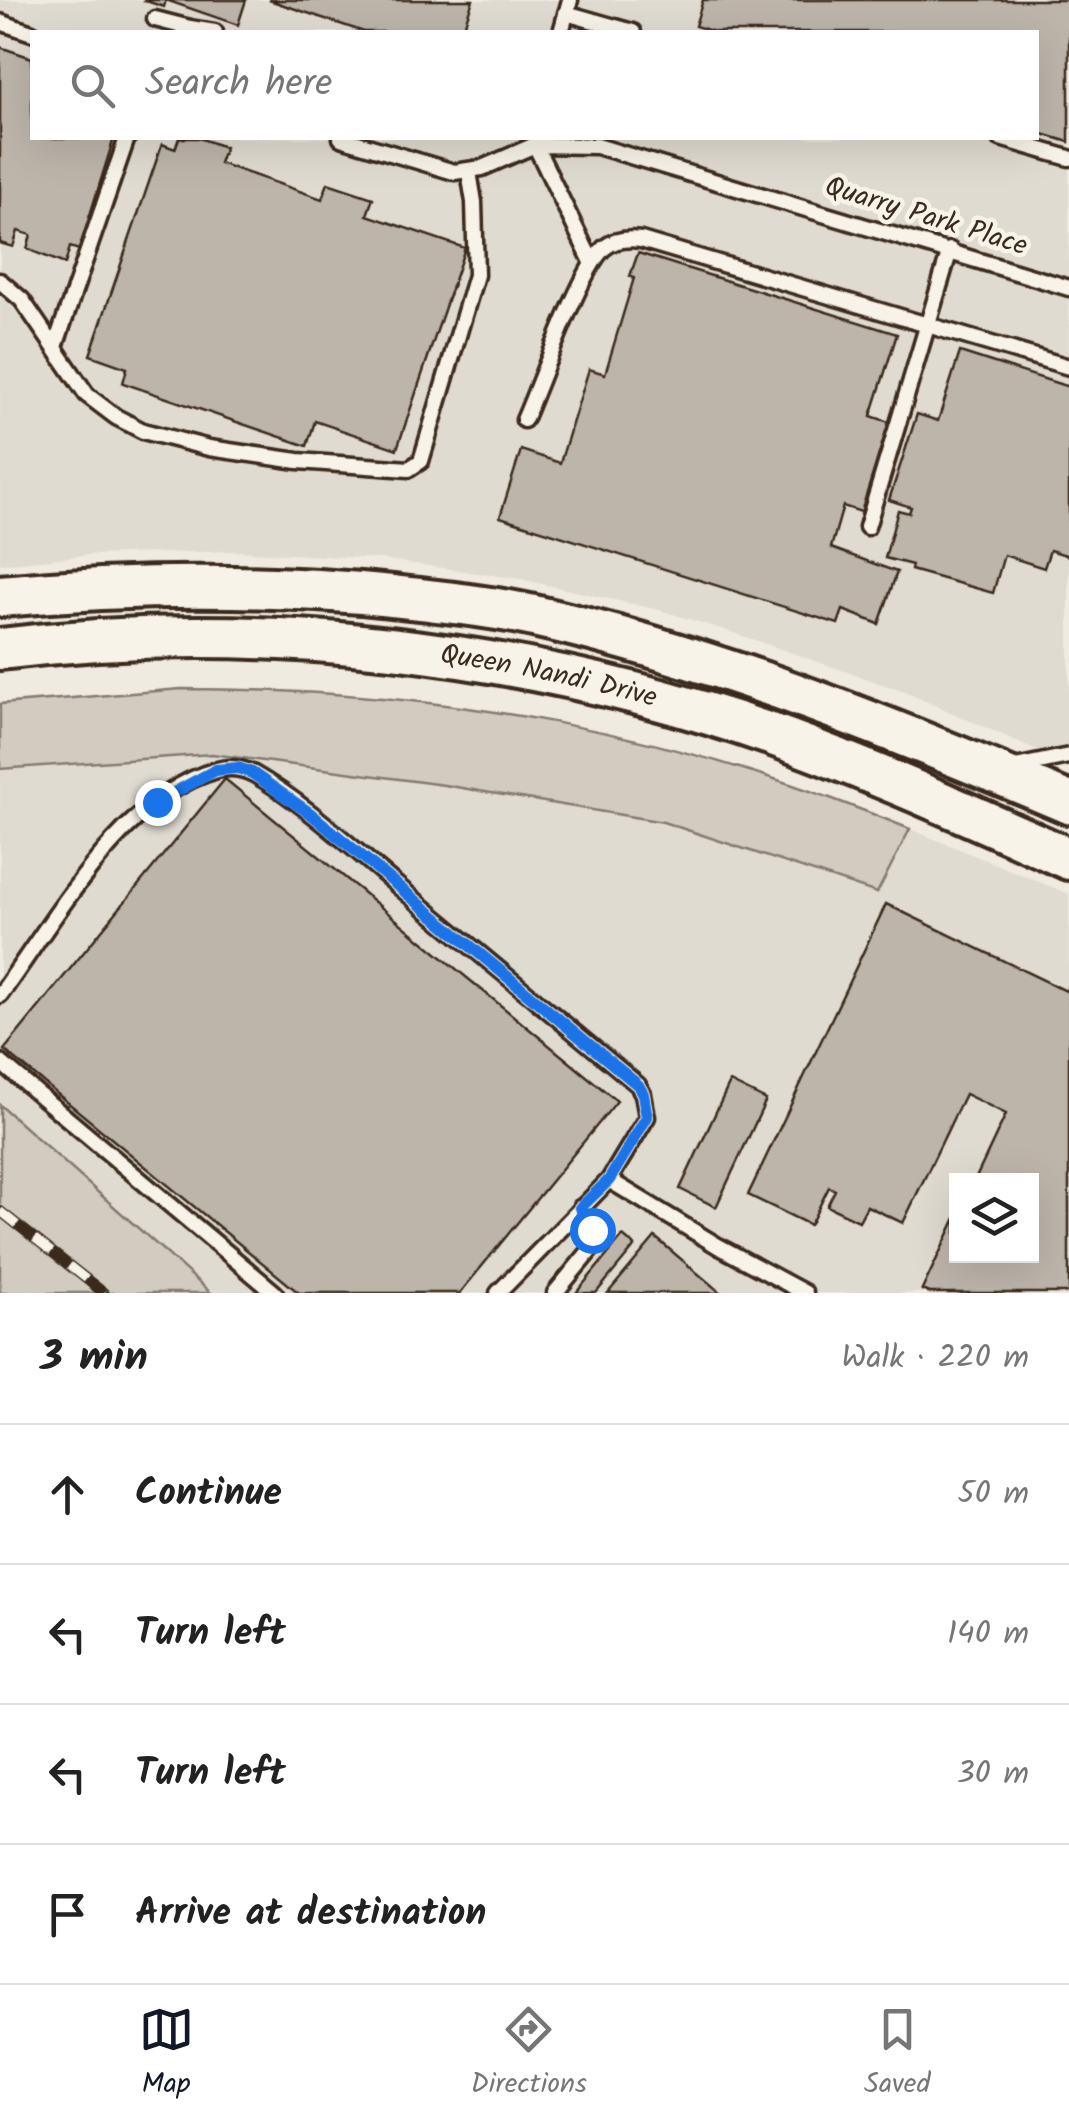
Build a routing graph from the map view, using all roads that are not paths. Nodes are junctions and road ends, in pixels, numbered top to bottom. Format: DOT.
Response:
graph roads {
  1 [pos="568,7"];
  2 [pos="155,20"];
  3 [pos="0,22"];
  4 [pos="189,30"];
  5 [pos="627,30"];
  6 [pos="30,32"];
  7 [pos="126,140"];
  8 [pos="348,140"];
  9 [pos="1007,140"];
  10 [pos="536,141"];
  11 [pos="1069,158"];
  12 [pos="469,172"];
  13 [pos="950,250"];
  14 [pos="592,262"];
  15 [pos="0,281"];
  16 [pos="1069,288"];
  17 [pos="927,326"];
  18 [pos="56,344"];
  19 [pos="1069,367"];
  20 [pos="524,420"];
  21 [pos="867,527"];
  22 [pos="0,596"];
  23 [pos="0,650"];
  24 [pos="1069,756"];
  25 [pos="989,770"];
  26 [pos="1069,803"];
  27 [pos="1069,859"];
  28 [pos="0,996"];
  29 [pos="0,1062"];
  30 [pos="609,1180"];
  31 [pos="580,1208"];
  32 [pos="274,1293"];
  33 [pos="498,1293"];
  34 [pos="555,1293"];
  35 [pos="805,1293"];
  1 -- 5 [label="lane"];
  2 -- 4 [label="lane"];
  3 -- 6 [label="lane"];
  7 -- 18 [label="lane"];
  8 -- 12 [label="lane"];
  9 -- 11 [label="lane"];
  10 -- 12 [label="lane"];
  10 -- 13 [label="lane, Quarry Park Place"];
  10 -- 14 [label="lane"];
  12 -- 18 [label="lane"];
  13 -- 16 [label="lane, Quarry Park Place"];
  13 -- 17 [label="lane"];
  14 -- 17 [label="lane"];
  14 -- 20 [label="lane"];
  15 -- 18 [label="lane"];
  17 -- 19 [label="lane"];
  17 -- 21 [label="lane"];
  22 -- 25 [label="main road, Queen Nandi Drive"];
  23 -- 27 [label="main road, Queen Nandi Drive"];
  24 -- 25 [label="lane"];
  25 -- 26 [label="main road, Queen Nandi Drive"];
  28 -- 30 [label="lane"];
  29 -- 32 [label="lane"];
  30 -- 31 [label="lane"];
  30 -- 35 [label="lane"];
  31 -- 33 [label="lane"];
  31 -- 34 [label="lane"];
}
